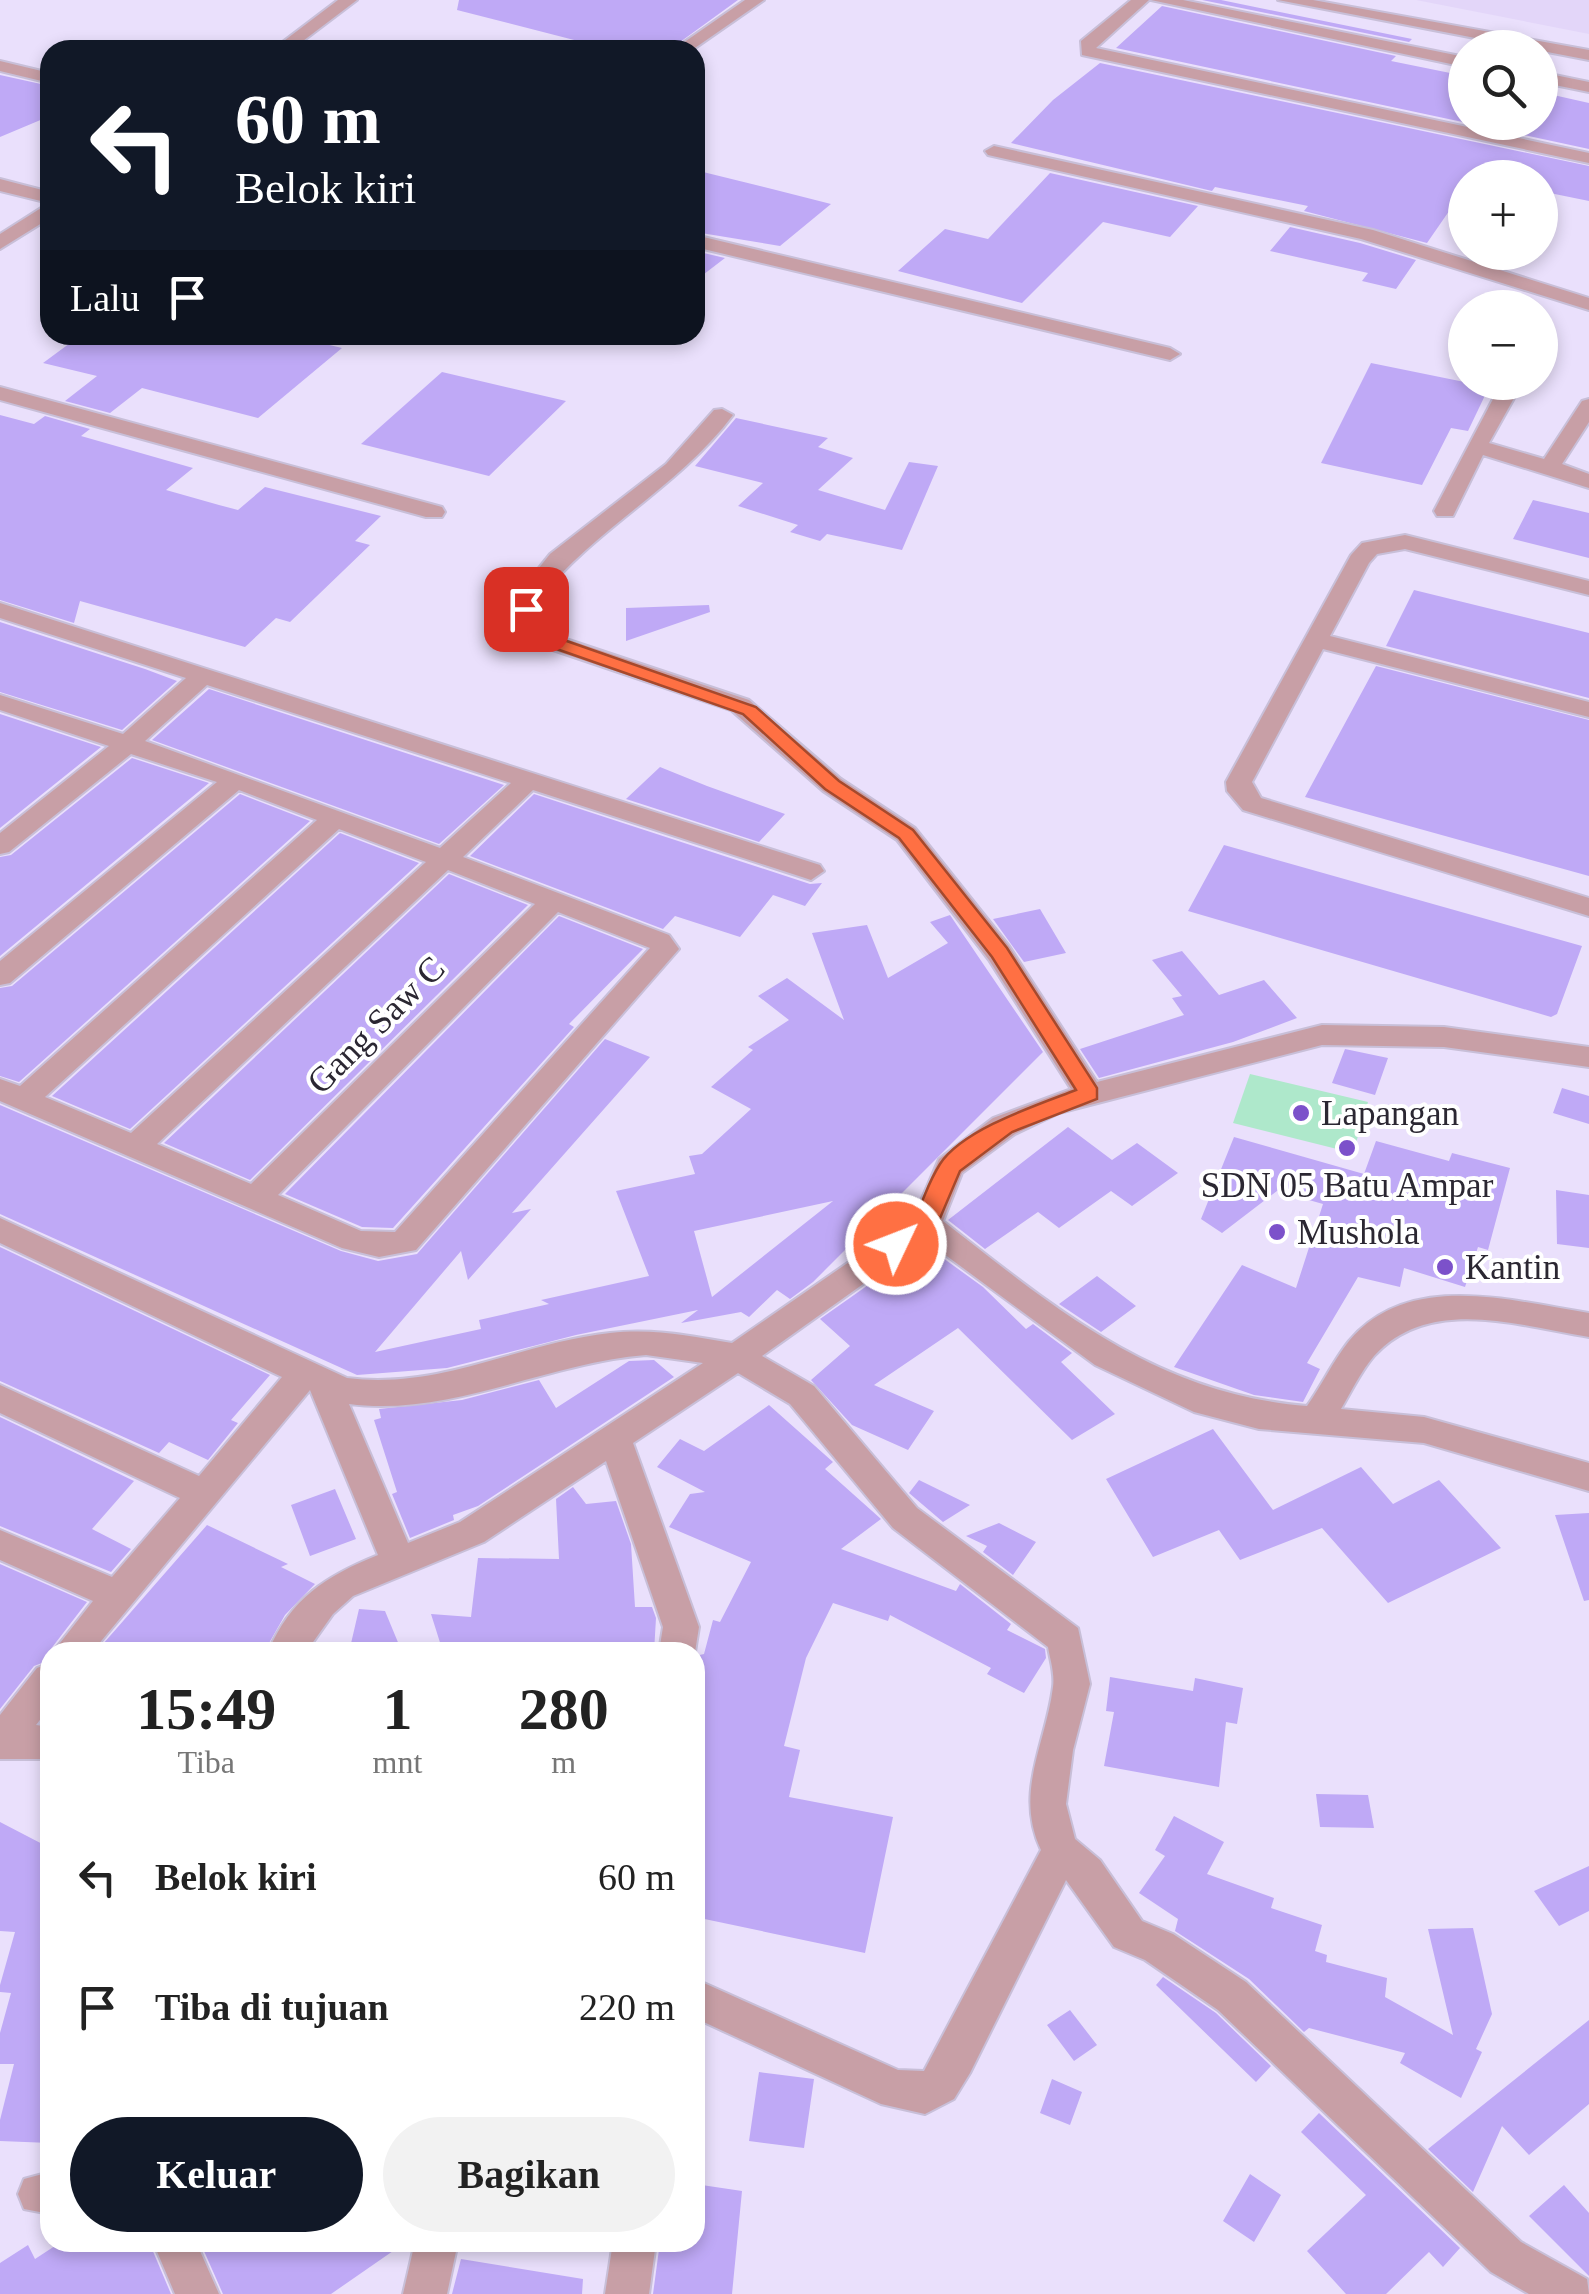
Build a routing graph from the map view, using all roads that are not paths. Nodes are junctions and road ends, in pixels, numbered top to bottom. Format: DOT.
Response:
graph roads {
  1 [pos="350,0"];
  2 [pos="756,0"];
  3 [pos="1140,0"];
  4 [pos="1159,0"];
  5 [pos="1369,0"];
  6 [pos="1292,1"];
  7 [pos="1272,22"];
  8 [pos="294,40"];
  9 [pos="696,40"];
  10 [pos="1589,40"];
  11 [pos="1589,55"];
  12 [pos="1448,58"];
  13 [pos="0,66"];
  14 [pos="40,76"];
  15 [pos="1558,81"];
  16 [pos="1589,87"];
  17 [pos="994,151"];
  18 [pos="1589,158"];
  19 [pos="0,184"];
  20 [pos="40,195"];
  21 [pos="40,216"];
  22 [pos="705,243"];
  23 [pos="0,244"];
  24 [pos="1589,304"];
  25 [pos="1170,354"];
  26 [pos="0,393"];
  27 [pos="1503,400"];
  28 [pos="1589,406"];
  29 [pos="722,414"];
  30 [pos="1476,446"];
  31 [pos="1549,467"];
  32 [pos="1589,482"];
  33 [pos="1446,511"];
  34 [pos="434,512"];
  35 [pos="1589,588"];
  36 [pos="0,610"];
  37 [pos="1316,640"];
  38 [pos="202,676"];
  39 [pos="5,709"];
  40 [pos="1589,710"];
  41 [pos="126,746"];
  42 [pos="236,780"];
  43 [pos="526,783"];
  44 [pos="334,818"];
  45 [pos="0,846"];
  46 [pos="444,862"];
  47 [pos="810,871"];
  48 [pos="551,903"];
  49 [pos="1589,908"];
  50 [pos="0,976"];
  51 [pos="1589,1057"];
  52 [pos="1089,1093"];
  53 [pos="12,1094"];
  54 [pos="135,1148"];
  55 [pos="254,1200"];
  56 [pos="926,1224"];
  57 [pos="0,1230"];
  58 [pos="1589,1325"];
  59 [pos="737,1357"];
  60 [pos="315,1380"];
  61 [pos="0,1398"];
  62 [pos="1316,1420"];
  63 [pos="615,1438"];
  64 [pos="1589,1476"];
  65 [pos="207,1495"];
  66 [pos="0,1544"];
  67 [pos="398,1561"];
  68 [pos="116,1595"];
  69 [pos="79,1642"];
  70 [pos="294,1642"];
  71 [pos="678,1642"];
  72 [pos="40,1692"];
  73 [pos="1,1741"];
  74 [pos="40,1743"];
  75 [pos="1061,1851"];
  76 [pos="705,2003"];
  77 [pos="179,2252"];
  78 [pos="436,2252"];
  79 [pos="633,2252"];
  80 [pos="198,2294"];
  81 [pos="425,2294"];
  82 [pos="627,2294"];
  83 [pos="1572,2294"];
  1 -- 8 [label="street"];
  2 -- 9 [label="street"];
  3 -- 18 [label="street"];
  4 -- 7 [label="street"];
  5 -- 10 [label="street"];
  6 -- 7 [label="street"];
  6 -- 11 [label="street"];
  7 -- 12 [label="street"];
  13 -- 14 [label="street"];
  15 -- 16 [label="street"];
  17 -- 24 [label="street"];
  19 -- 20 [label="street"];
  21 -- 23 [label="street"];
  22 -- 25 [label="street"];
  26 -- 34 [label="street"];
  27 -- 30 [label="street"];
  28 -- 31 [label="street"];
  29 -- 52 [label="street"];
  30 -- 31 [label="street"];
  30 -- 33 [label="street"];
  31 -- 32 [label="street"];
  35 -- 37 [label="street"];
  36 -- 38 [label="street"];
  37 -- 40 [label="street"];
  37 -- 49 [label="street"];
  38 -- 41 [label="street"];
  38 -- 43 [label="street"];
  39 -- 41 [label="street"];
  41 -- 42 [label="street"];
  41 -- 45 [label="street"];
  42 -- 44 [label="street"];
  42 -- 50 [label="street"];
  43 -- 46 [label="street"];
  43 -- 47 [label="street"];
  44 -- 46 [label="street"];
  44 -- 53 [label="street"];
  46 -- 48 [label="street"];
  46 -- 54 [label="street"];
  48 -- 55 [label="street, Gang Saw C"];
  48 -- 55 [label="street"];
  51 -- 52 [label="street"];
  52 -- 56 [label="street"];
  53 -- 54 [label="street"];
  54 -- 55 [label="street"];
  56 -- 59 [label="street"];
  56 -- 62 [label="street"];
  57 -- 60 [label="street"];
  58 -- 62 [label="street"];
  59 -- 60 [label="street"];
  59 -- 63 [label="street"];
  59 -- 75 [label="street"];
  60 -- 65 [label="street"];
  60 -- 67 [label="street"];
  61 -- 65 [label="street"];
  62 -- 64 [label="street"];
  63 -- 67 [label="street"];
  63 -- 71 [label="street"];
  65 -- 68 [label="street"];
  66 -- 68 [label="street"];
  67 -- 70 [label="street"];
  68 -- 69 [label="street"];
  72 -- 73 [label="street"];
  73 -- 74 [label="street"];
  75 -- 76 [label="street"];
  75 -- 83 [label="street"];
  77 -- 80 [label="street"];
  78 -- 81 [label="street"];
  79 -- 82 [label="street"];
}
